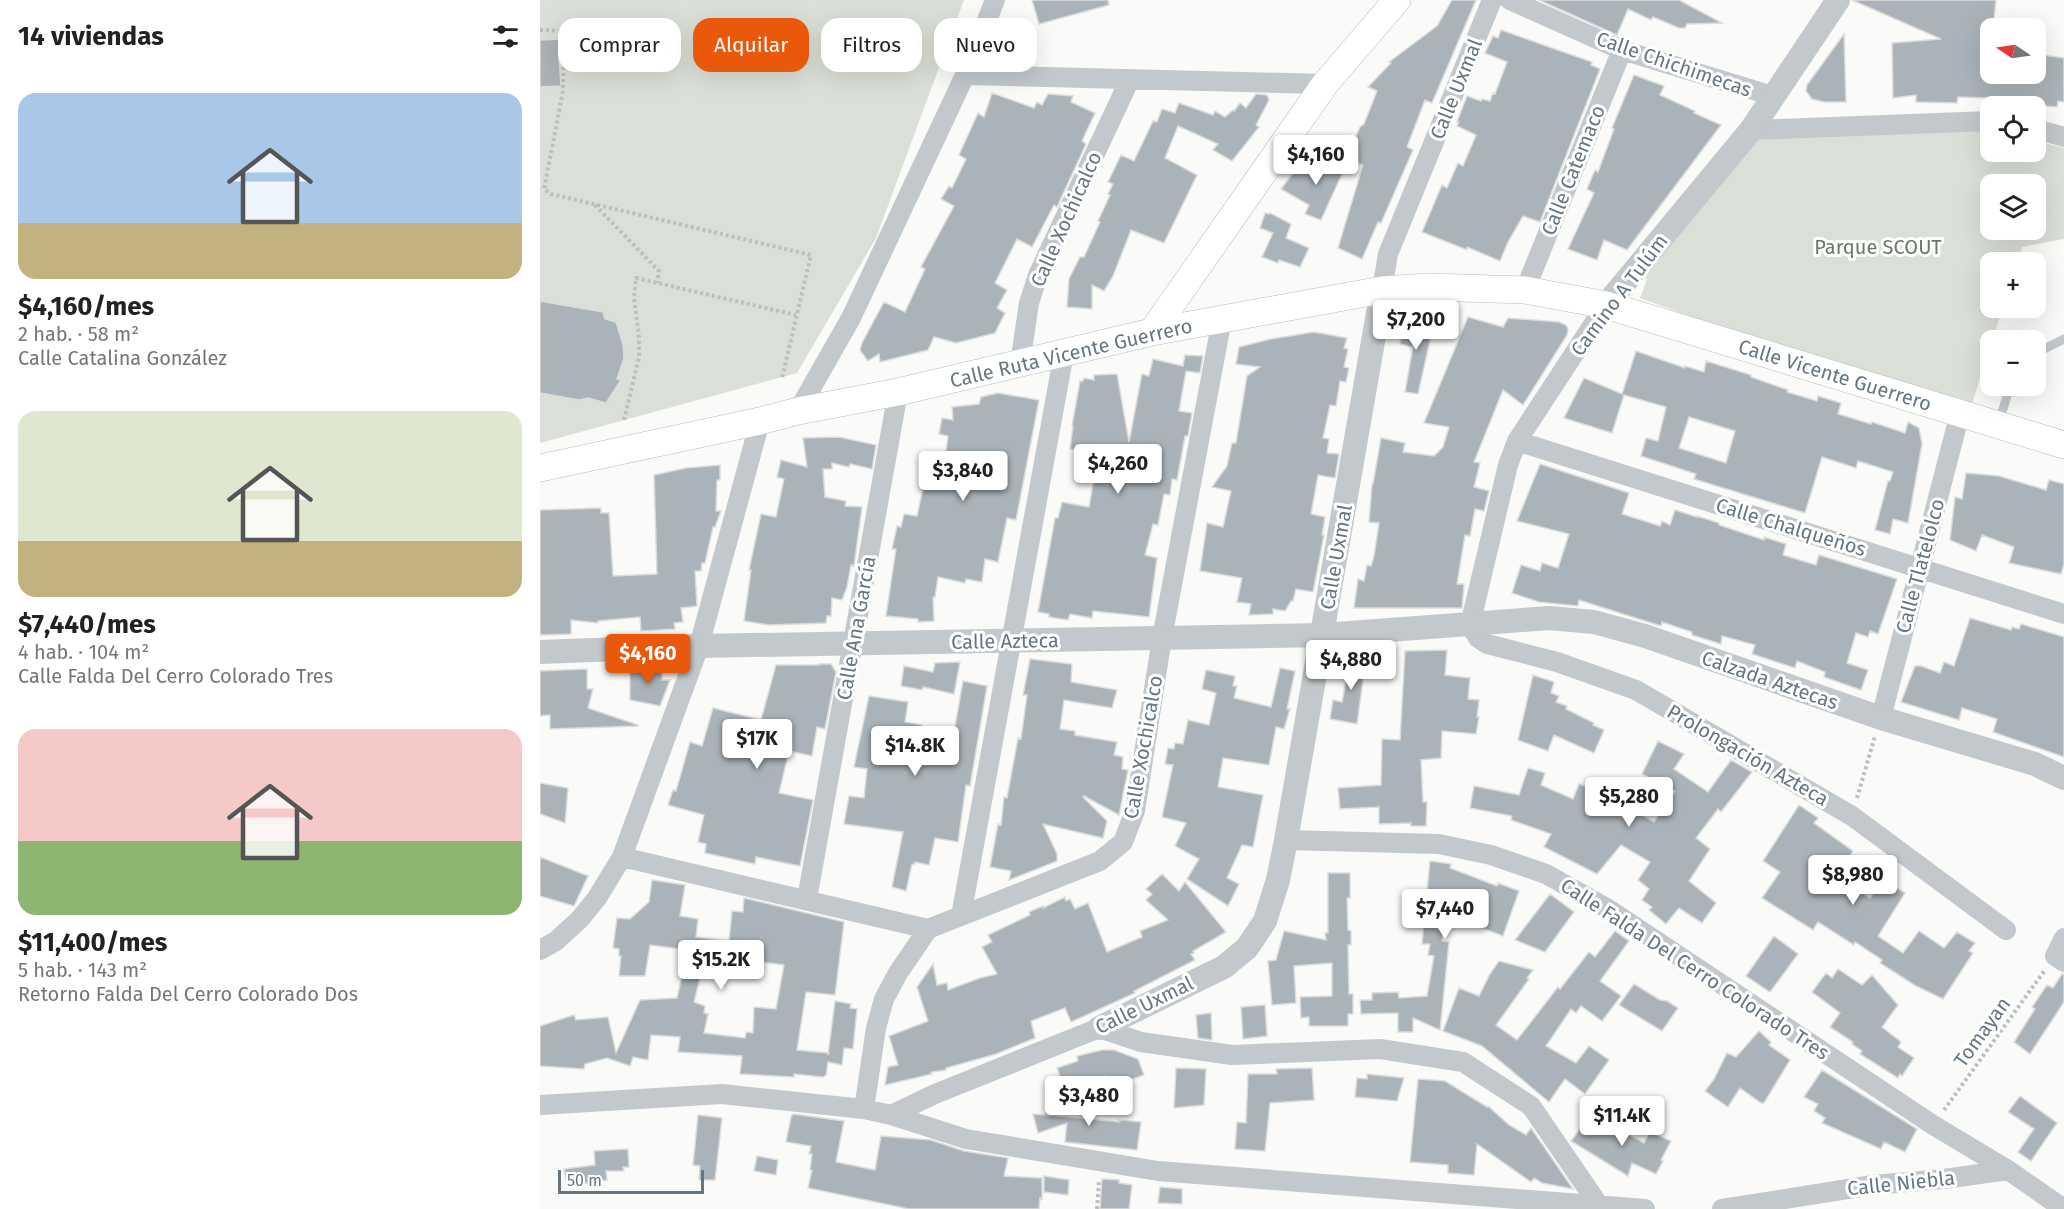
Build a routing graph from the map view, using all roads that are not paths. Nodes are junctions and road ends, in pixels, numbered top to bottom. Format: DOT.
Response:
graph roads {
  1 [pos="995,0"];
  2 [pos="1397,0"];
  3 [pos="1492,0"];
  4 [pos="1510,0"];
  5 [pos="1838,0"];
  6 [pos="1622,50"];
  7 [pos="965,75"];
  8 [pos="1130,80"];
  9 [pos="1325,84"];
  10 [pos="1773,96"];
  11 [pos="1980,121"];
  12 [pos="1751,130"];
  13 [pos="2046,132"];
  14 [pos="2064,137"];
  15 [pos="1382,290"];
  16 [pos="1525,290"];
  17 [pos="1606,305"];
  18 [pos="1222,319"];
  19 [pos="1152,332"];
  20 [pos="2064,339"];
  21 [pos="2046,348"];
  22 [pos="1064,353"];
  23 [pos="1020,364"];
  24 [pos="898,392"];
  25 [pos="2007,396"];
  26 [pos="798,411"];
  27 [pos="1960,413"];
  28 [pos="760,421"];
  29 [pos="1999,425"];
  30 [pos="1517,441"];
  31 [pos="2064,445"];
  32 [pos="540,468"];
  33 [pos="1920,567"];
  34 [pos="2064,614"];
  35 [pos="1470,625"];
  36 [pos="1323,635"];
  37 [pos="1162,638"];
  38 [pos="1009,642"];
  39 [pos="853,644"];
  40 [pos="699,646"];
  41 [pos="540,652"];
  42 [pos="1881,718"];
  43 [pos="2064,778"];
  44 [pos="1286,840"];
  45 [pos="622,857"];
  46 [pos="807,899"];
  47 [pos="961,916"];
  48 [pos="928,928"];
  49 [pos="2006,930"];
  50 [pos="2064,938"];
  51 [pos="540,950"];
  52 [pos="2060,959"];
  53 [pos="1099,1028"];
  54 [pos="540,1105"];
  55 [pos="864,1109"];
  56 [pos="891,1114"];
  57 [pos="2008,1170"];
  58 [pos="1598,1204"];
  59 [pos="1645,1209"];
  60 [pos="1722,1209"];
  61 [pos="2064,1209"];
  1 -- 7 [label="street"];
  2 -- 9 [label="main road"];
  3 -- 15 [label="street, Calle Uxmal"];
  4 -- 6 [label="street, Calle Chichimecas"];
  5 -- 10 [label="street, Camino A Tulúm"];
  6 -- 10 [label="street, Calle Chichimecas"];
  6 -- 16 [label="street, Calle Catemaco"];
  7 -- 8 [label="street"];
  7 -- 26 [label="street"];
  8 -- 9 [label="street"];
  8 -- 23 [label="street, Calle Xochicalco"];
  9 -- 19 [label="main road"];
  10 -- 12 [label="street, Camino A Tulúm"];
  11 -- 12 [label="street, Calle Chichimecas"];
  12 -- 17 [label="street, Camino A Tulúm"];
  13 -- 14 [label="street"];
  15 -- 16 [label="main road, Calle Ruta Vicente Guerrero"];
  15 -- 18 [label="main road, Calle Ruta Vicente Guerrero"];
  15 -- 36 [label="street, Calle Uxmal"];
  16 -- 17 [label="main road, Calle Ruta Vicente Guerrero"];
  17 -- 27 [label="main road, Calle Vicente Guerrero"];
  17 -- 30 [label="street, Camino A Tulúm"];
  18 -- 19 [label="main road, Calle Ruta Vicente Guerrero"];
  18 -- 37 [label="street, Calle Xochicalco"];
  19 -- 22 [label="main road, Calle Ruta Vicente Guerrero"];
  20 -- 21 [label="lane"];
  22 -- 23 [label="main road, Calle Ruta Vicente Guerrero"];
  22 -- 38 [label="street"];
  23 -- 24 [label="main road, Calle Ruta Vicente Guerrero"];
  24 -- 26 [label="main road, Calle Ruta Vicente Guerrero"];
  24 -- 39 [label="street, Calle Ana García"];
  25 -- 29 [label="lane"];
  26 -- 28 [label="main road, Calle Ruta Vicente Guerrero"];
  27 -- 29 [label="main road, Calle Vicente Guerrero"];
  27 -- 33 [label="street, Calle Tlatelolco"];
  28 -- 32 [label="main road, Calle Ruta Vicente Guerrero"];
  28 -- 40 [label="street"];
  29 -- 31 [label="main road, Calle Vicente Guerrero"];
  30 -- 33 [label="street, Calle Chalqueños"];
  30 -- 35 [label="street, Camino A Tulúm"];
  33 -- 34 [label="street, Calle Chalqueños"];
  33 -- 42 [label="street, Calle Tlatelolco"];
  35 -- 36 [label="street, Calle Azteca"];
  35 -- 42 [label="street, Calzada Aztecas"];
  35 -- 49 [label="street, Prolongación Azteca"];
  36 -- 37 [label="street, Calle Azteca"];
  36 -- 44 [label="street, Calle Uxmal"];
  37 -- 38 [label="street, Calle Azteca"];
  37 -- 47 [label="street, Calle Xochicalco"];
  38 -- 39 [label="street, Calle Azteca"];
  38 -- 47 [label="street"];
  39 -- 40 [label="street, Calle Azteca"];
  39 -- 46 [label="street, Calle Ana García"];
  40 -- 41 [label="street, Calle Azteca"];
  40 -- 45 [label="street"];
  42 -- 43 [label="street, Calzada Aztecas"];
  44 -- 53 [label="street, Calle Uxmal"];
  44 -- 57 [label="street, Calle Falda Del Cerro Colorado Tres"];
  45 -- 46 [label="street"];
  45 -- 51 [label="street"];
  46 -- 48 [label="street"];
  47 -- 48 [label="street, Calle Xochicalco"];
  48 -- 55 [label="street"];
  50 -- 52 [label="street"];
  53 -- 56 [label="street, Calle Uxmal"];
  53 -- 58 [label="street"];
  54 -- 55 [label="street"];
  55 -- 56 [label="street"];
  56 -- 58 [label="street"];
  57 -- 60 [label="street, Calle Niebla"];
  57 -- 61 [label="street, Calle Falda Del Cerro Colorado Tres"];
  58 -- 59 [label="street"];
}
